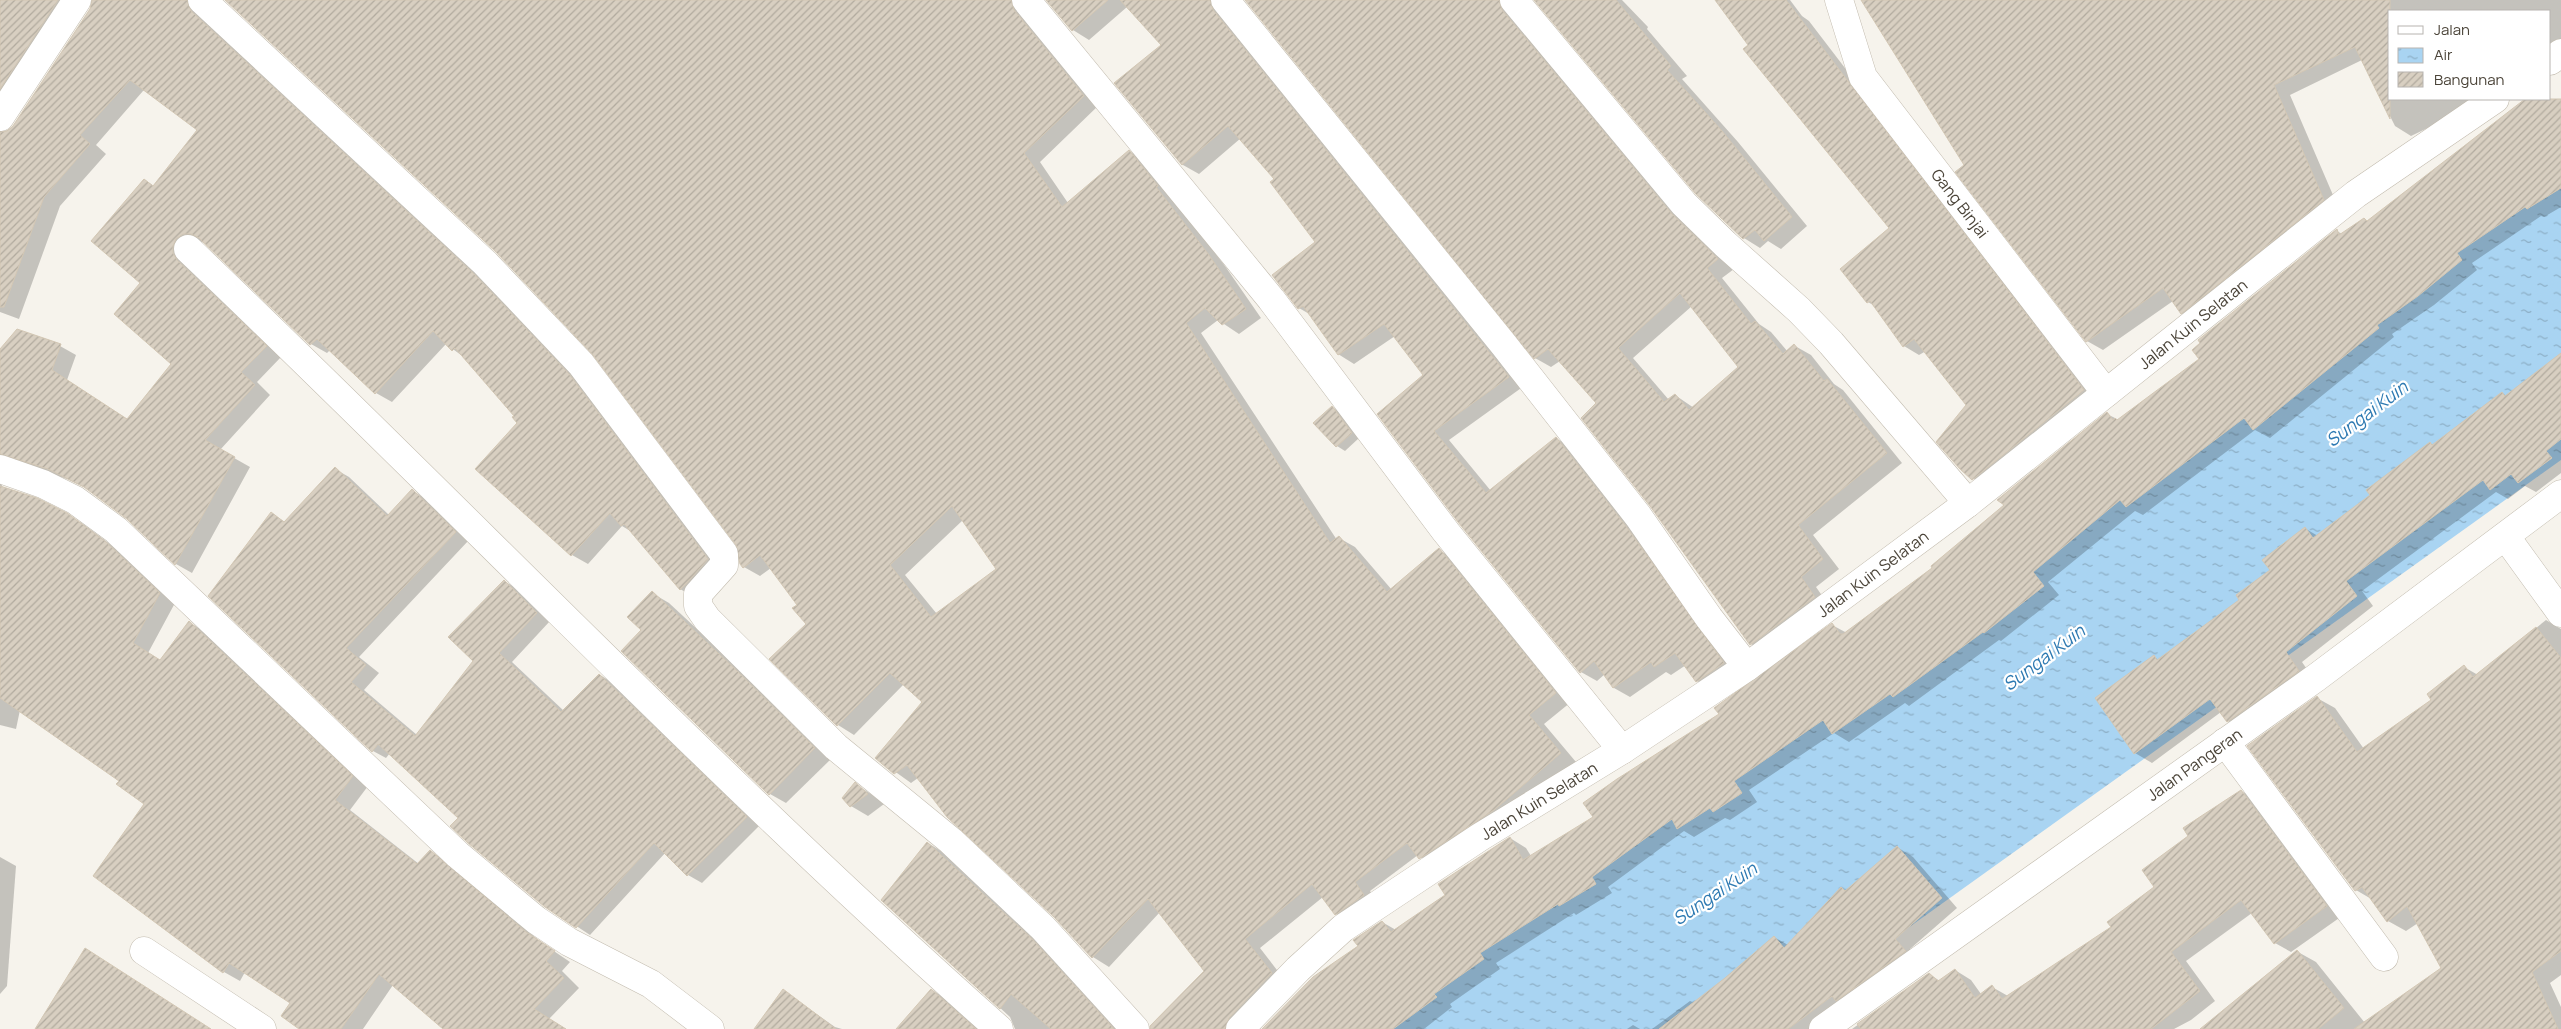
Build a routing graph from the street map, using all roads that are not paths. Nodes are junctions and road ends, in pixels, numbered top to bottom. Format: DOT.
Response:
graph roads {
  1 [pos="77,0"];
  2 [pos="202,0"];
  3 [pos="1026,0"];
  4 [pos="1225,0"];
  5 [pos="1514,0"];
  6 [pos="1839,0"];
  7 [pos="2494,100"];
  8 [pos="0,117"];
  9 [pos="188,248"];
  10 [pos="2106,392"];
  11 [pos="0,469"];
  12 [pos="2561,494"];
  13 [pos="1968,503"];
  14 [pos="2506,536"];
  15 [pos="2561,612"];
  16 [pos="1747,667"];
  17 [pos="2225,742"];
  18 [pos="1622,750"];
  19 [pos="144,951"];
  20 [pos="2384,957"];
  21 [pos="262,1029"];
  22 [pos="710,1029"];
  23 [pos="999,1029"];
  24 [pos="1134,1029"];
  25 [pos="1240,1029"];
  26 [pos="1823,1029"];
  1 -- 8 [label="street"];
  2 -- 24 [label="street"];
  3 -- 18 [label="street"];
  4 -- 16 [label="street"];
  5 -- 13 [label="street"];
  6 -- 10 [label="street, Gang Binjai"];
  7 -- 10 [label="street, Jalan Kuin Selatan"];
  9 -- 23 [label="street"];
  10 -- 13 [label="street, Jalan Kuin Selatan"];
  11 -- 22 [label="street"];
  12 -- 14 [label="street, Jalan Pangeran"];
  13 -- 16 [label="street, Jalan Kuin Selatan"];
  14 -- 15 [label="street"];
  14 -- 17 [label="street, Jalan Pangeran"];
  16 -- 18 [label="street, Jalan Kuin Selatan"];
  17 -- 20 [label="street"];
  17 -- 26 [label="street, Jalan Pangeran"];
  18 -- 25 [label="street, Jalan Kuin Selatan"];
  19 -- 21 [label="street"];
}
